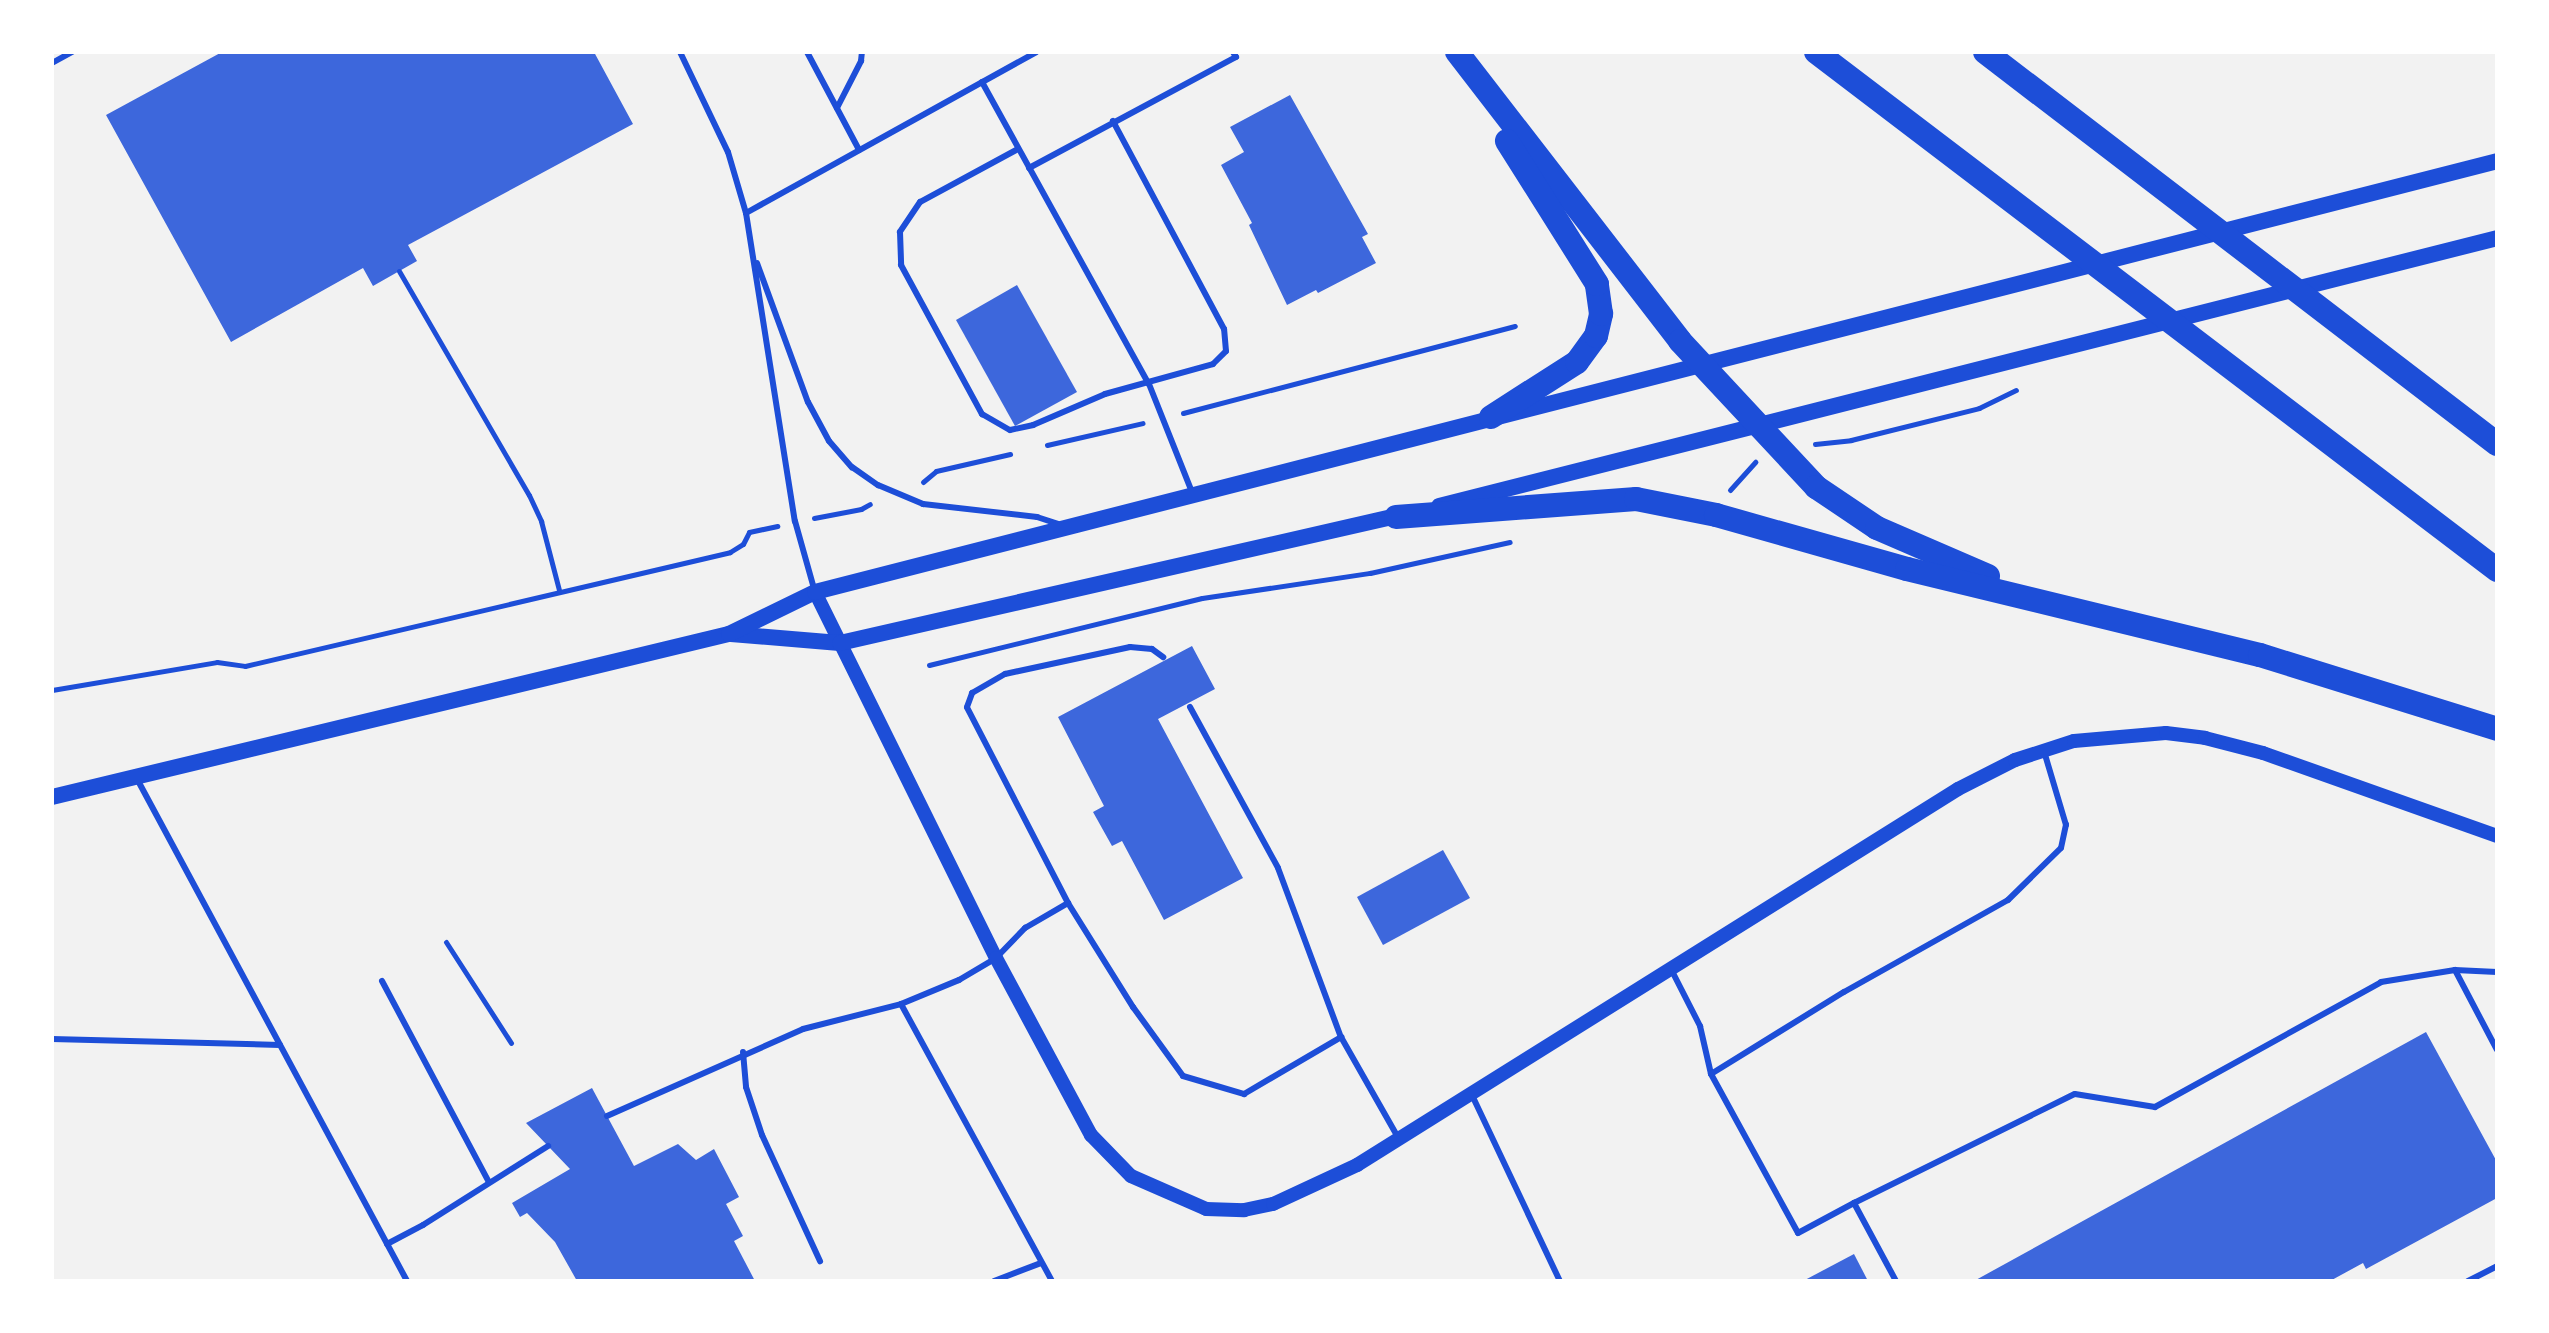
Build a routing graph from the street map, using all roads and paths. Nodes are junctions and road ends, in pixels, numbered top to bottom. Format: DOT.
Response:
graph roads {
  1 [pos="72,52"];
  2 [pos="680,52"];
  3 [pos="807,52"];
  4 [pos="862,52"];
  5 [pos="1036,52"];
  6 [pos="1233,52"];
  7 [pos="1457,52"];
  8 [pos="1816,52"];
  9 [pos="1985,52"];
  10 [pos="52,63"];
  11 [pos="1473,74"];
  12 [pos="982,82"];
  13 [pos="837,108"];
  14 [pos="1113,121"];
  15 [pos="1018,149"];
  16 [pos="859,150"];
  17 [pos="2497,161"];
  18 [pos="1029,168"];
  19 [pos="746,213"];
  20 [pos="2497,238"];
  21 [pos="750,244"];
  22 [pos="399,271"];
  23 [pos="1515,326"];
  24 [pos="1702,364"];
  25 [pos="1149,384"];
  26 [pos="1491,417"];
  27 [pos="1164,418"];
  28 [pos="1757,424"];
  29 [pos="2497,444"];
  30 [pos="1042,446"];
  31 [pos="1012,454"];
  32 [pos="891,491"];
  33 [pos="1194,496"];
  34 [pos="1396,517"];
  35 [pos="795,521"];
  36 [pos="1069,527"];
  37 [pos="2497,570"];
  38 [pos="559,590"];
  39 [pos="815,592"];
  40 [pos="2045,601"];
  41 [pos="729,634"];
  42 [pos="840,643"];
  43 [pos="1163,657"];
  44 [pos="52,690"];
  45 [pos="1190,707"];
  46 [pos="2497,729"];
  47 [pos="2044,751"];
  48 [pos="136,777"];
  49 [pos="52,797"];
  50 [pos="2497,836"];
  51 [pos="1068,903"];
  52 [pos="446,942"];
  53 [pos="996,958"];
  54 [pos="1670,967"];
  55 [pos="2455,970"];
  56 [pos="2497,972"];
  57 [pos="382,981"];
  58 [pos="901,1004"];
  59 [pos="1341,1037"];
  60 [pos="52,1039"];
  61 [pos="511,1043"];
  62 [pos="280,1045"];
  63 [pos="2497,1050"];
  64 [pos="743,1052"];
  65 [pos="1711,1074"];
  66 [pos="1471,1093"];
  67 [pos="607,1116"];
  68 [pos="1399,1139"];
  69 [pos="548,1146"];
  70 [pos="489,1182"];
  71 [pos="1854,1203"];
  72 [pos="387,1244"];
  73 [pos="820,1261"];
  74 [pos="1041,1263"];
  75 [pos="2497,1266"];
  76 [pos="407,1281"];
  77 [pos="994,1281"];
  78 [pos="1052,1281"];
  79 [pos="1560,1281"];
  80 [pos="1896,1281"];
  81 [pos="2468,1281"];
  1 -- 10 [label="lane"];
  2 -- 19 [label="lane"];
  3 -- 13 [label="lane"];
  4 -- 13 [label="lane"];
  5 -- 12 [label="lane"];
  6 -- 14 [label="lane"];
  7 -- 11 [label="highway"];
  8 -- 37 [label="highway"];
  9 -- 29 [label="highway"];
  11 -- 24 [label="highway"];
  11 -- 26 [label="highway"];
  12 -- 15 [label="lane"];
  12 -- 16 [label="lane"];
  13 -- 16 [label="lane"];
  14 -- 18 [label="lane"];
  14 -- 25 [label="lane"];
  15 -- 18 [label="lane"];
  15 -- 25 [label="lane"];
  16 -- 19 [label="lane"];
  17 -- 24 [label="main road"];
  18 -- 25 [label="lane"];
  19 -- 21 [label="lane"];
  20 -- 28 [label="main road"];
  21 -- 32 [label="lane"];
  21 -- 35 [label="lane"];
  22 -- 38 [label="path"];
  23 -- 27 [label="path"];
  24 -- 26 [label="main road"];
  24 -- 28 [label="highway"];
  25 -- 27 [label="lane"];
  26 -- 33 [label="main road"];
  27 -- 30 [label="path"];
  27 -- 33 [label="lane"];
  28 -- 34 [label="main road"];
  28 -- 40 [label="highway"];
  31 -- 32 [label="path"];
  32 -- 35 [label="path"];
  32 -- 36 [label="lane"];
  33 -- 36 [label="main road"];
  34 -- 40 [label="highway"];
  34 -- 42 [label="main road"];
  35 -- 38 [label="path"];
  35 -- 39 [label="lane"];
  36 -- 39 [label="main road"];
  38 -- 44 [label="path"];
  39 -- 41 [label="main road"];
  39 -- 42 [label="street"];
  40 -- 46 [label="highway"];
  41 -- 42 [label="main road"];
  41 -- 48 [label="main road"];
  42 -- 53 [label="street"];
  43 -- 51 [label="lane"];
  45 -- 59 [label="lane"];
  47 -- 50 [label="street"];
  47 -- 54 [label="street"];
  47 -- 65 [label="lane"];
  48 -- 49 [label="main road"];
  48 -- 62 [label="lane"];
  51 -- 53 [label="lane"];
  51 -- 59 [label="lane"];
  52 -- 61 [label="path"];
  53 -- 58 [label="lane"];
  53 -- 68 [label="street"];
  54 -- 65 [label="lane"];
  54 -- 66 [label="street"];
  55 -- 56 [label="lane"];
  55 -- 63 [label="lane"];
  55 -- 71 [label="lane"];
  57 -- 70 [label="lane"];
  58 -- 64 [label="lane"];
  58 -- 74 [label="lane"];
  59 -- 68 [label="lane"];
  60 -- 62 [label="lane"];
  62 -- 72 [label="lane"];
  64 -- 67 [label="lane"];
  64 -- 73 [label="lane"];
  65 -- 71 [label="lane"];
  66 -- 68 [label="street"];
  66 -- 79 [label="lane"];
  69 -- 70 [label="lane"];
  70 -- 72 [label="lane"];
  71 -- 80 [label="lane"];
  72 -- 76 [label="lane"];
  74 -- 77 [label="lane"];
  74 -- 78 [label="lane"];
  75 -- 81 [label="lane"];
}
